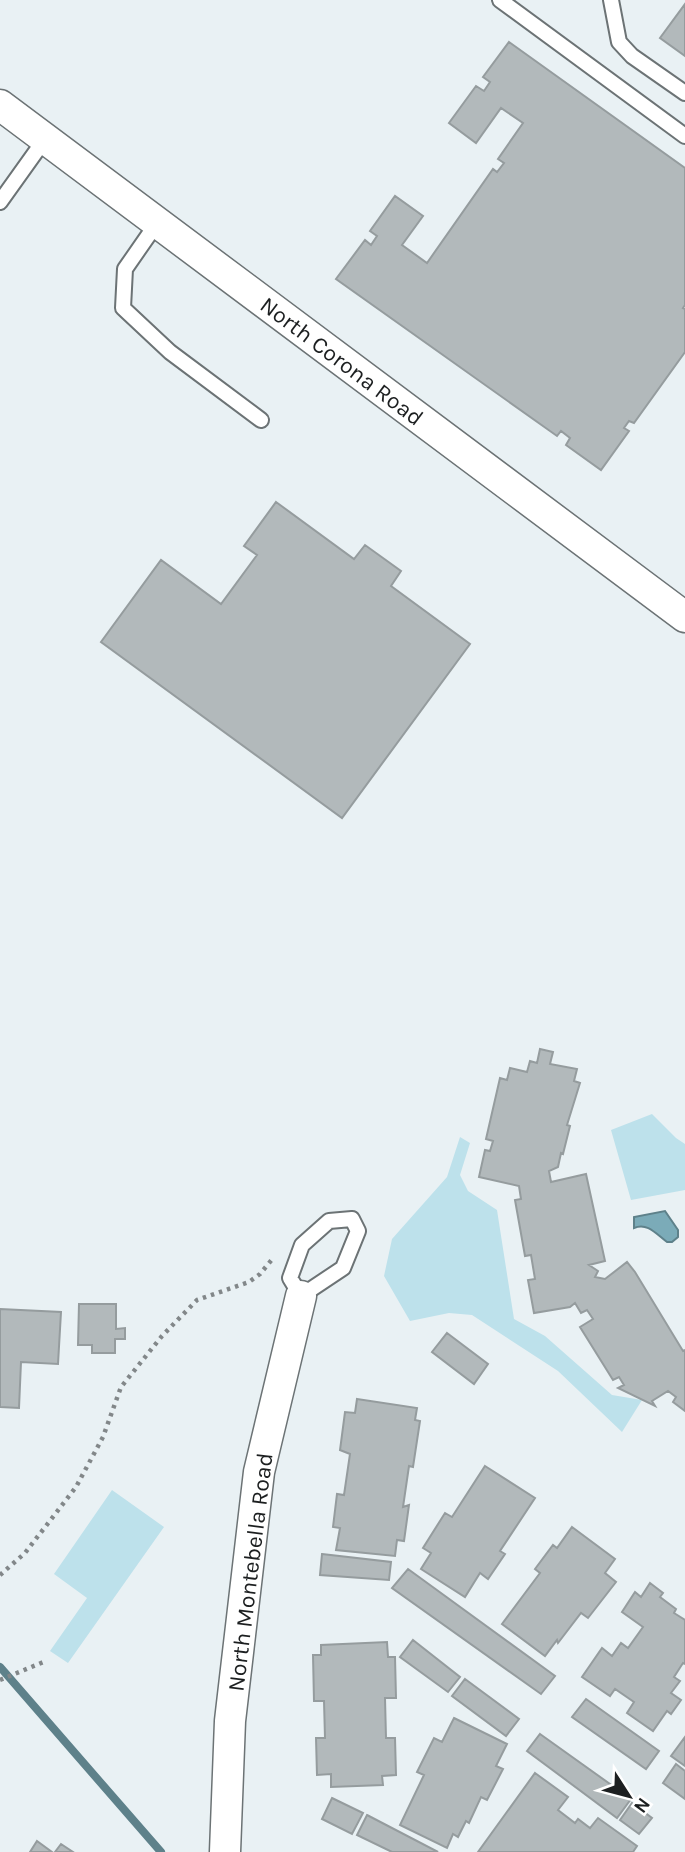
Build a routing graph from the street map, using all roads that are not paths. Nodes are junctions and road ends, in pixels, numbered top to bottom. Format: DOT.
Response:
graph roads {
  1 [pos="500,0"];
  2 [pos="611,0"];
  3 [pos="685,93"];
  4 [pos="0,106"];
  5 [pos="685,136"];
  6 [pos="45,139"];
  7 [pos="0,202"];
  8 [pos="157,223"];
  9 [pos="261,420"];
  10 [pos="685,617"];
  11 [pos="301,1296"];
  12 [pos="225,1852"];
  1 -- 5 [label="lane"];
  2 -- 3 [label="lane"];
  4 -- 6 [label="street, North Corona Road"];
  6 -- 7 [label="lane"];
  6 -- 8 [label="street, North Corona Road"];
  8 -- 9 [label="lane"];
  8 -- 10 [label="street, North Corona Road"];
  11 -- 11 [label="lane"];
  11 -- 12 [label="street, North Montebella Road"];
}
